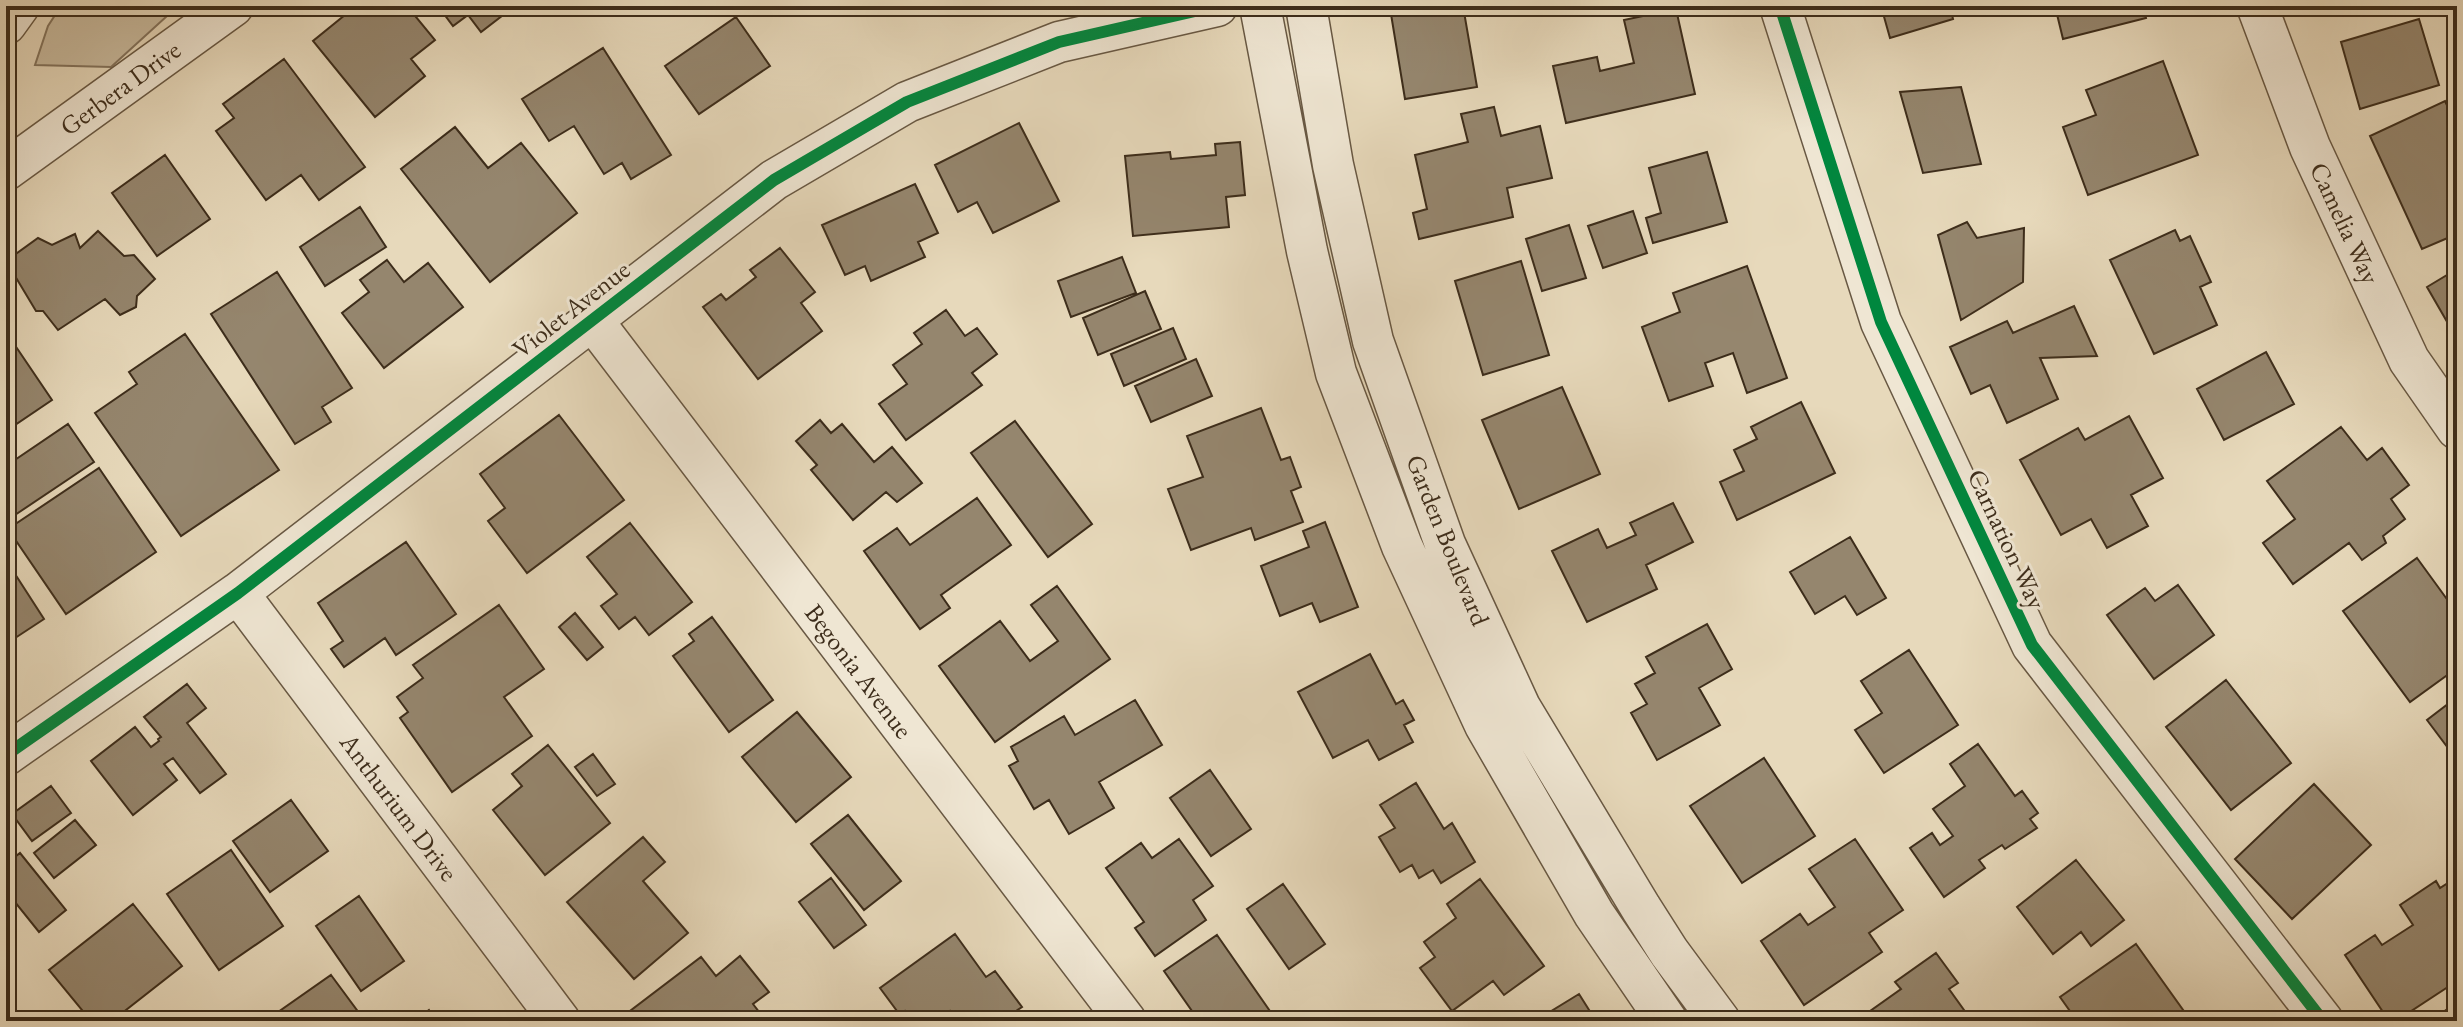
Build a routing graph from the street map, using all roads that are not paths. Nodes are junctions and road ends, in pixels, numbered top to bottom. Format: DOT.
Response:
graph roads {
  1 [pos="19,6"];
  2 [pos="233,6"];
  3 [pos="1217,6"];
  4 [pos="1260,6"];
  5 [pos="1306,6"];
  6 [pos="1780,6"];
  7 [pos="2257,6"];
  8 [pos="6,24"];
  9 [pos="6,170"];
  10 [pos="593,321"];
  11 [pos="2457,429"];
  12 [pos="238,593"];
  13 [pos="6,755"];
  14 [pos="560,1021"];
  15 [pos="1126,1021"];
  16 [pos="1667,1021"];
  17 [pos="1720,1021"];
  18 [pos="2323,1021"];
  1 -- 8 [label="street"];
  2 -- 9 [label="street, Gerbera Drive"];
  3 -- 10 [label="street, Violet Avenue"];
  4 -- 16 [label="street, Garden Boulevard"];
  5 -- 17 [label="street, Garden Boulevard"];
  6 -- 18 [label="street, Carnation Way"];
  7 -- 11 [label="street, Camelia Way"];
  10 -- 12 [label="street, Violet Avenue"];
  10 -- 15 [label="street, Begonia Avenue"];
  12 -- 13 [label="street, Violet Avenue"];
  12 -- 14 [label="street, Anthurium Drive"];
}
